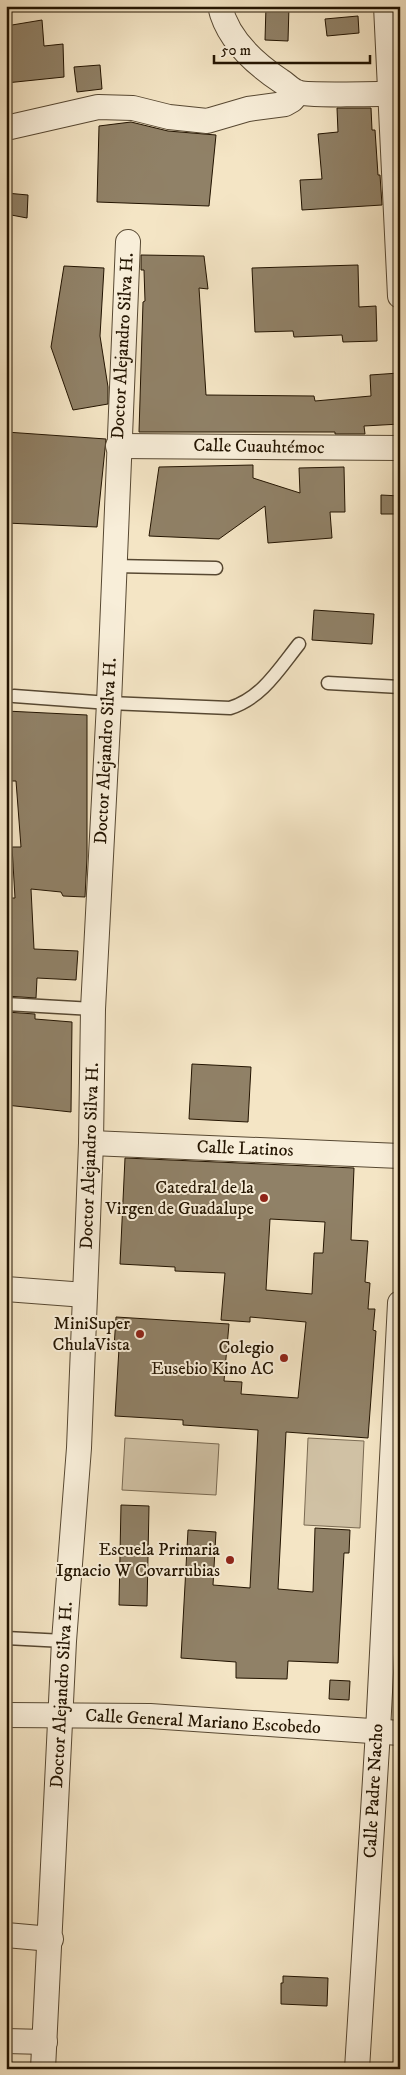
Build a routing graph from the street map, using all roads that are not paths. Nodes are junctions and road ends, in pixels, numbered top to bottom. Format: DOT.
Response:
graph roads {
  1 [pos="220,6"];
  2 [pos="386,6"];
  3 [pos="298,93"];
  4 [pos="395,93"];
  5 [pos="6,128"];
  6 [pos="128,242"];
  7 [pos="400,296"];
  8 [pos="118,446"];
  9 [pos="400,448"];
  10 [pos="113,566"];
  11 [pos="216,568"];
  12 [pos="299,644"];
  13 [pos="328,683"];
  14 [pos="400,687"];
  15 [pos="14,696"];
  16 [pos="108,703"];
  17 [pos="6,1004"];
  18 [pos="93,1009"];
  19 [pos="91,1143"];
  20 [pos="400,1156"];
  21 [pos="6,1289"];
  22 [pos="85,1295"];
  23 [pos="400,1303"];
  24 [pos="397,1408"];
  25 [pos="396,1460"];
  26 [pos="393,1564"];
  27 [pos="6,1638"];
  28 [pos="64,1641"];
  29 [pos="6,1715"];
  30 [pos="60,1716"];
  31 [pos="389,1732"];
  32 [pos="6,1935"];
  33 [pos="51,1939"];
  34 [pos="6,2041"];
  35 [pos="44,2042"];
  36 [pos="43,2069"];
  37 [pos="357,2069"];
  1 -- 3 [label="street"];
  2 -- 4 [label="street"];
  3 -- 4 [label="street"];
  3 -- 5 [label="street"];
  4 -- 7 [label="street"];
  6 -- 8 [label="street, Doctor Alejandro Silva H."];
  8 -- 9 [label="street, Calle Cuauhtémoc"];
  8 -- 10 [label="street, Doctor Alejandro Silva H."];
  10 -- 11 [label="lane"];
  10 -- 16 [label="street, Doctor Alejandro Silva H."];
  12 -- 16 [label="lane"];
  13 -- 14 [label="lane"];
  15 -- 16 [label="lane"];
  16 -- 18 [label="street, Doctor Alejandro Silva H."];
  17 -- 18 [label="lane"];
  18 -- 19 [label="street, Doctor Alejandro Silva H."];
  19 -- 20 [label="street, Calle Latinos"];
  19 -- 22 [label="street, Doctor Alejandro Silva H."];
  21 -- 22 [label="street"];
  22 -- 28 [label="street, Doctor Alejandro Silva H."];
  23 -- 24 [label="street, Calle Padre Nacho"];
  24 -- 25 [label="street, Calle Padre Nacho"];
  25 -- 26 [label="street, Calle Padre Nacho"];
  26 -- 31 [label="street, Calle Padre Nacho"];
  27 -- 28 [label="lane"];
  28 -- 30 [label="street, Doctor Alejandro Silva H."];
  29 -- 30 [label="street, Calle General Mariano Escobedo"];
  30 -- 31 [label="street, Calle General Mariano Escobedo"];
  30 -- 33 [label="street, Doctor Alejandro Silva H."];
  31 -- 37 [label="street, Calle Padre Nacho"];
  32 -- 33 [label="street"];
  33 -- 35 [label="street, Doctor Alejandro Silva H."];
  34 -- 35 [label="street"];
  35 -- 36 [label="street, Doctor Alejandro Silva H."];
}
